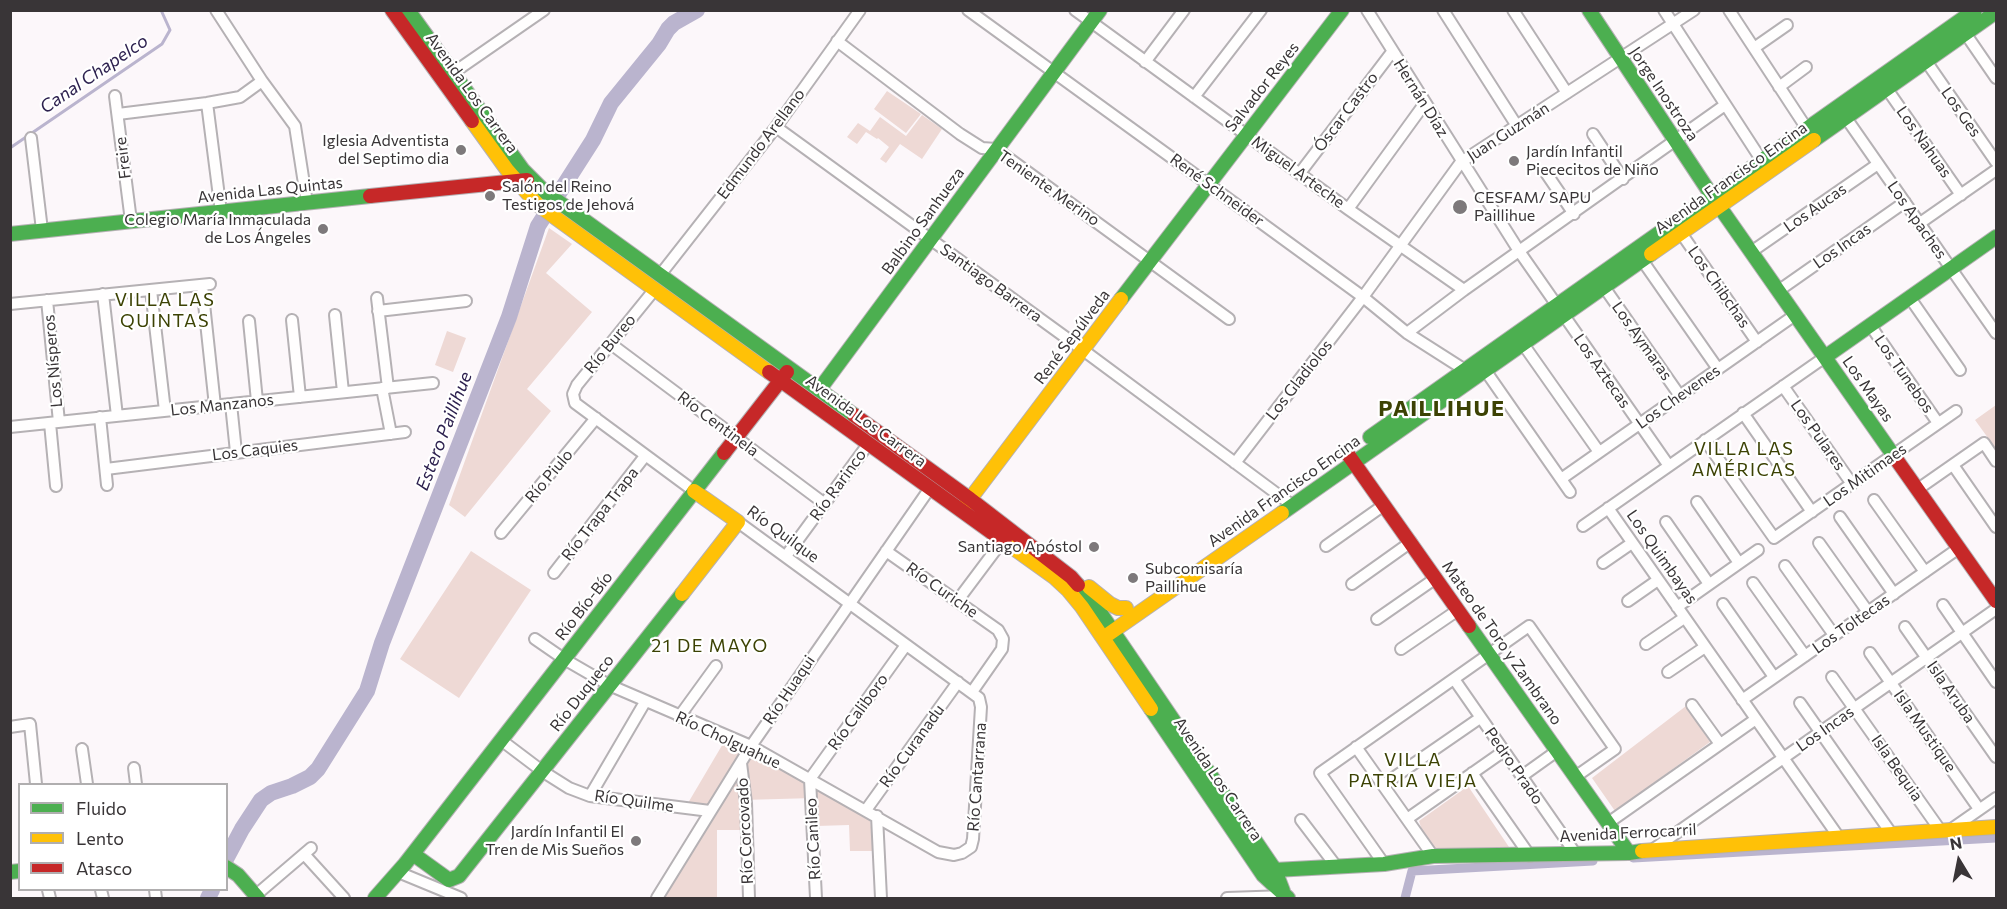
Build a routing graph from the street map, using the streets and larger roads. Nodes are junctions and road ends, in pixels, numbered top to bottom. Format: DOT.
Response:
graph roads {
  1 [pos="216,10"];
  2 [pos="392,10"];
  3 [pos="408,10"];
  4 [pos="544,10"];
  5 [pos="860,10"];
  6 [pos="968,10"];
  7 [pos="1075,10"];
  8 [pos="1100,10"];
  9 [pos="1184,10"];
  10 [pos="1261,10"];
  11 [pos="1342,10"];
  12 [pos="1366,10"];
  13 [pos="1443,10"];
  14 [pos="1513,10"];
  15 [pos="1589,10"];
  16 [pos="1664,10"];
  17 [pos="1694,10"];
  18 [pos="1729,10"];
  19 [pos="1976,10"];
  20 [pos="1996,12"];
  21 [pos="1091,22"];
  22 [pos="1673,24"];
  23 [pos="1787,26"];
  24 [pos="1962,28"];
  25 [pos="837,41"];
  26 [pos="1754,48"];
  27 [pos="1392,52"];
  28 [pos="1621,58"];
  29 [pos="1926,61"];
  30 [pos="1145,62"];
  31 [pos="1806,67"];
  32 [pos="1054,73"];
  33 [pos="448,77"];
  34 [pos="1996,78"];
  35 [pos="262,81"];
  36 [pos="1779,87"];
  37 [pos="1887,89"];
  38 [pos="1567,93"];
  39 [pos="115,96"];
  40 [pos="1194,97"];
  41 [pos="207,103"];
  42 [pos="1425,104"];
  43 [pos="1725,105"];
  44 [pos="1842,112"];
  45 [pos="118,114"];
  46 [pos="776,126"];
  47 [pos="1516,126"];
  48 [pos="1246,134"];
  49 [pos="1593,134"];
  50 [pos="1810,134"];
  51 [pos="31,138"];
  52 [pos="1676,141"];
  53 [pos="996,149"];
  54 [pos="1762,161"];
  55 [pos="1461,162"];
  56 [pos="1996,162"];
  57 [pos="1878,164"];
  58 [pos="1996,170"];
  59 [pos="1300,172"];
  60 [pos="1546,172"];
  61 [pos="1623,179"];
  62 [pos="532,180"];
  63 [pos="516,182"];
  64 [pos="1208,184"];
  65 [pos="1961,195"];
  66 [pos="1715,201"];
  67 [pos="1905,202"];
  68 [pos="307,203"];
  69 [pos="1348,209"];
  70 [pos="221,212"];
  71 [pos="1574,214"];
  72 [pos="565,215"];
  73 [pos="131,221"];
  74 [pos="1920,223"];
  75 [pos="10,226"];
  76 [pos="42,230"];
  77 [pos="18,233"];
  78 [pos="1681,233"];
  79 [pos="930,240"];
  80 [pos="1995,241"];
  81 [pos="1401,244"];
  82 [pos="1519,252"];
  83 [pos="1751,252"];
  84 [pos="1151,260"];
  85 [pos="1642,260"];
  86 [pos="1951,268"];
  87 [pos="660,275"];
  88 [pos="1604,287"];
  89 [pos="655,289"];
  90 [pos="151,290"];
  91 [pos="1464,290"];
  92 [pos="1778,291"];
  93 [pos="103,294"];
  94 [pos="1363,297"];
  95 [pos="1910,297"];
  96 [pos="377,298"];
  97 [pos="47,300"];
  98 [pos="466,301"];
  99 [pos="10,304"];
  100 [pos="1560,310"];
  101 [pos="378,311"];
  102 [pos="335,315"];
  103 [pos="1796,315"];
  104 [pos="1229,319"];
  105 [pos="292,320"];
  106 [pos="249,321"];
  107 [pos="1870,326"];
  108 [pos="1407,333"];
  109 [pos="1996,333"];
  110 [pos="1757,342"];
  111 [pos="611,344"];
  112 [pos="1523,344"];
  113 [pos="1083,350"];
  114 [pos="1825,357"];
  115 [pos="1718,369"];
  116 [pos="1465,370"];
  117 [pos="1485,370"];
  118 [pos="1960,370"];
  119 [pos="785,374"];
  120 [pos="433,383"];
  121 [pos="1783,386"];
  122 [pos="385,388"];
  123 [pos="819,390"];
  124 [pos="343,393"];
  125 [pos="1680,396"];
  126 [pos="300,397"];
  127 [pos="257,401"];
  128 [pos="575,403"];
  129 [pos="231,404"];
  130 [pos="214,406"];
  131 [pos="165,411"];
  132 [pos="1956,411"];
  133 [pos="1743,414"];
  134 [pos="117,416"];
  135 [pos="100,417"];
  136 [pos="597,418"];
  137 [pos="54,422"];
  138 [pos="1938,423"];
  139 [pos="1639,424"];
  140 [pos="10,427"];
  141 [pos="405,432"];
  142 [pos="391,434"];
  143 [pos="735,437"];
  144 [pos="1705,440"];
  145 [pos="869,443"];
  146 [pos="236,452"];
  147 [pos="1599,452"];
  148 [pos="1894,455"];
  149 [pos="645,456"];
  150 [pos="1351,457"];
  151 [pos="1996,461"];
  152 [pos="1235,463"];
  153 [pos="1953,465"];
  154 [pos="1668,466"];
  155 [pos="106,469"];
  156 [pos="1561,479"];
  157 [pos="1852,484"];
  158 [pos="107,485"];
  159 [pos="56,486"];
  160 [pos="930,488"];
  161 [pos="1918,489"];
  162 [pos="694,491"];
  163 [pos="1570,492"];
  164 [pos="1874,500"];
  165 [pos="1287,502"];
  166 [pos="1697,502"];
  167 [pos="825,504"];
  168 [pos="966,505"];
  169 [pos="1384,505"];
  170 [pos="1608,508"];
  171 [pos="1812,512"];
  172 [pos="1840,518"];
  173 [pos="738,522"];
  174 [pos="1666,522"];
  175 [pos="1583,526"];
  176 [pos="1996,527"];
  177 [pos="501,533"];
  178 [pos="1003,540"];
  179 [pos="1411,543"];
  180 [pos="1632,543"];
  181 [pos="1819,543"];
  182 [pos="1326,546"];
  183 [pos="1959,548"];
  184 [pos="1758,550"];
  185 [pos="886,551"];
  186 [pos="786,556"];
  187 [pos="1602,563"];
  188 [pos="1739,563"];
  189 [pos="1057,566"];
  190 [pos="1785,566"];
  191 [pos="1925,572"];
  192 [pos="554,573"];
  193 [pos="1436,578"];
  194 [pos="1658,580"];
  195 [pos="1753,583"];
  196 [pos="1352,584"];
  197 [pos="1709,584"];
  198 [pos="1894,594"];
  199 [pos="958,600"];
  200 [pos="1628,601"];
  201 [pos="1996,601"];
  202 [pos="849,602"];
  203 [pos="1723,604"];
  204 [pos="1942,605"];
  205 [pos="1677,607"];
  206 [pos="1126,608"];
  207 [pos="1996,609"];
  208 [pos="1458,610"];
  209 [pos="1868,612"];
  210 [pos="1684,618"];
  211 [pos="1377,619"];
  212 [pos="1905,627"];
  213 [pos="1104,630"];
  214 [pos="1962,633"];
  215 [pos="1834,635"];
  216 [pos="535,639"];
  217 [pos="1646,644"];
  218 [pos="906,645"];
  219 [pos="1705,647"];
  220 [pos="1401,649"];
  221 [pos="1870,653"];
  222 [pos="1489,654"];
  223 [pos="1805,656"];
  224 [pos="1927,658"];
  225 [pos="564,659"];
  226 [pos="716,666"];
  227 [pos="1668,672"];
  228 [pos="1774,677"];
  229 [pos="1832,677"];
  230 [pos="1454,679"];
  231 [pos="958,682"];
  232 [pos="1996,682"];
  233 [pos="1891,683"];
  234 [pos="609,685"];
  235 [pos="972,692"];
  236 [pos="1742,700"];
  237 [pos="645,702"];
  238 [pos="1800,703"];
  239 [pos="1692,705"];
  240 [pos="1854,708"];
  241 [pos="679,717"];
  242 [pos="1480,718"];
  243 [pos="1756,719"];
  244 [pos="10,727"];
  245 [pos="1820,732"];
  246 [pos="501,740"];
  247 [pos="1720,744"];
  248 [pos="751,746"];
  249 [pos="1356,747"];
  250 [pos="82,749"];
  251 [pos="1504,751"];
  252 [pos="1557,751"];
  253 [pos="1996,757"];
  254 [pos="1783,758"];
  255 [pos="741,763"];
  256 [pos="134,768"];
  257 [pos="542,771"];
  258 [pos="1472,773"];
  259 [pos="1522,776"];
  260 [pos="1575,777"];
  261 [pos="810,779"];
  262 [pos="36,783"];
  263 [pos="87,783"];
  264 [pos="136,783"];
  265 [pos="1383,785"];
  266 [pos="590,796"];
  267 [pos="1996,798"];
  268 [pos="1979,809"];
  269 [pos="866,810"];
  270 [pos="711,811"];
  271 [pos="877,816"];
  272 [pos="1407,819"];
  273 [pos="1301,820"];
  274 [pos="1608,823"];
  275 [pos="1996,827"];
  276 [pos="1945,830"];
  277 [pos="1891,833"];
  278 [pos="1838,836"];
  279 [pos="1653,849"];
  280 [pos="1575,853"];
  281 [pos="1629,853"];
  282 [pos="954,855"];
  283 [pos="1433,856"];
  284 [pos="1530,856"];
  285 [pos="405,863"];
  286 [pos="1384,864"];
  287 [pos="1336,866"];
  288 [pos="229,868"];
  289 [pos="1269,872"];
  290 [pos="1286,896"];
  291 [pos="257,897"];
  292 [pos="344,898"];
  293 [pos="375,898"];
  294 [pos="461,898"];
  295 [pos="657,898"];
  296 [pos="749,898"];
  297 [pos="816,898"];
  298 [pos="881,898"];
  299 [pos="1227,898"];
  1 -- 35 [label="street"];
  2 -- 33 [label="street, Avenida Los Carrera"];
  3 -- 33 [label="street, Avenida Los Carrera"];
  4 -- 33 [label="street"];
  5 -- 25 [label="street, Edmundo Arellano"];
  6 -- 32 [label="street, René Schneider"];
  7 -- 21 [label="street, Miguel Arteche"];
  8 -- 21 [label="street, Balbino Sanhueza"];
  9 -- 30 [label="street"];
  10 -- 40 [label="street"];
  11 -- 48 [label="street, Salvador Reyes"];
  12 -- 27 [label="street, Hernán Díaz"];
  13 -- 47 [label="street"];
  14 -- 38 [label="street"];
  15 -- 28 [label="street, Jorge Inostroza"];
  16 -- 22 [label="street"];
  17 -- 22 [label="street, Juan Guzmán"];
  18 -- 26 [label="street"];
  19 -- 24 [label="street, Avenida Francisco Encina"];
  20 -- 24 [label="street, Avenida Francisco Encina"];
  21 -- 30 [label="street, Miguel Arteche"];
  21 -- 32 [label="street, Balbino Sanhueza"];
  22 -- 28 [label="street, Juan Guzmán"];
  22 -- 43 [label="street"];
  23 -- 26 [label="street"];
  24 -- 29 [label="street, Avenida Francisco Encina"];
  24 -- 34 [label="street"];
  24 -- 44 [label="street, Avenida Francisco Encina"];
  25 -- 46 [label="street, Edmundo Arellano"];
  25 -- 53 [label="street, Teniente Merino"];
  26 -- 36 [label="street"];
  27 -- 42 [label="street, Hernán Díaz"];
  27 -- 59 [label="street, Óscar Castro"];
  28 -- 38 [label="street, Juan Guzmán"];
  28 -- 52 [label="street, Jorge Inostroza"];
  29 -- 37 [label="street, Avenida Francisco Encina"];
  29 -- 56 [label="street, Los Ges"];
  30 -- 40 [label="street, Miguel Arteche"];
  31 -- 36 [label="street"];
  32 -- 53 [label="street, Balbino Sanhueza"];
  32 -- 64 [label="street, René Schneider"];
  33 -- 62 [label="street, Avenida Los Carrera"];
  33 -- 63 [label="street, Avenida Los Carrera"];
  35 -- 41 [label="street"];
  35 -- 68 [label="street"];
  36 -- 50 [label="street"];
  37 -- 44 [label="street, Avenida Francisco Encina"];
  37 -- 65 [label="street, Los Nahuas"];
  38 -- 47 [label="street, Juan Guzmán"];
  39 -- 45 [label="street, Freire"];
  40 -- 48 [label="street, Miguel Arteche"];
  41 -- 45 [label="street"];
  41 -- 70 [label="street"];
  42 -- 55 [label="street, Hernán Díaz"];
  42 -- 69 [label="street"];
  43 -- 52 [label="street"];
  43 -- 54 [label="street"];
  44 -- 50 [label="street, Avenida Francisco Encina"];
  44 -- 57 [label="street, Los Apaches"];
  45 -- 73 [label="street, Freire"];
  46 -- 79 [label="street, Santiago Barrera"];
  46 -- 87 [label="street, Edmundo Arellano"];
  47 -- 55 [label="street, Juan Guzmán"];
  48 -- 59 [label="street, Miguel Arteche"];
  48 -- 64 [label="street, Salvador Reyes"];
  49 -- 61 [label="street"];
  50 -- 54 [label="street, Avenida Francisco Encina"];
  50 -- 66 [label="street, Avenida Francisco Encina"];
  51 -- 76 [label="street"];
  52 -- 61 [label="street"];
  52 -- 66 [label="street, Jorge Inostroza"];
  53 -- 79 [label="street, Balbino Sanhueza"];
  53 -- 84 [label="street, Teniente Merino"];
  54 -- 66 [label="street, Avenida Francisco Encina"];
  55 -- 81 [label="street, Juan Guzmán"];
  55 -- 82 [label="street, Hernán Díaz"];
  57 -- 67 [label="street, Los Apaches"];
  57 -- 83 [label="street, Los Aucas"];
  58 -- 65 [label="street"];
  59 -- 69 [label="street, Miguel Arteche"];
  60 -- 71 [label="street"];
  61 -- 71 [label="street"];
  62 -- 63 [label="street, Avenida Las Quintas"];
  62 -- 72 [label="street, Avenida Los Carrera"];
  63 -- 68 [label="street, Avenida Las Quintas"];
  63 -- 72 [label="street, Avenida Los Carrera"];
  64 -- 84 [label="street, René Sepúlveda"];
  64 -- 94 [label="street, René Schneider"];
  65 -- 74 [label="street"];
  66 -- 78 [label="street, Avenida Francisco Encina"];
  66 -- 83 [label="street, Los Mayas"];
  66 -- 100 [label="street, Avenida Francisco Encina"];
  67 -- 74 [label="street, Los Apaches"];
  67 -- 92 [label="street, Los Incas"];
  68 -- 70 [label="street, Avenida Las Quintas"];
  69 -- 81 [label="street, Miguel Arteche"];
  70 -- 73 [label="street, Avenida Las Quintas"];
  71 -- 82 [label="street"];
  72 -- 87 [label="street, Avenida Los Carrera"];
  72 -- 89 [label="street, Avenida Los Carrera"];
  73 -- 76 [label="street, Avenida Las Quintas"];
  74 -- 86 [label="street, Los Apaches"];
  75 -- 77 [label="street"];
  76 -- 77 [label="street, Avenida Las Quintas"];
  78 -- 85 [label="street, Avenida Francisco Encina"];
  78 -- 110 [label="street, Los Chibchas"];
  79 -- 113 [label="street, Santiago Barrera"];
  79 -- 123 [label="street, Balbino Sanhueza"];
  80 -- 86 [label="street, Los Quimbayas"];
  81 -- 91 [label="street, Miguel Arteche"];
  81 -- 94 [label="street, Juan Guzmán"];
  82 -- 91 [label="street"];
  82 -- 100 [label="street, Hernán Díaz"];
  83 -- 92 [label="street, Los Mayas"];
  84 -- 104 [label="street, Teniente Merino"];
  84 -- 113 [label="street, René Sepúlveda"];
  85 -- 88 [label="street, Avenida Francisco Encina"];
  85 -- 115 [label="street"];
  86 -- 95 [label="street, Los Quimbayas"];
  86 -- 109 [label="street, Los Apaches"];
  87 -- 119 [label="street, Avenida Los Carrera"];
  88 -- 100 [label="street, Avenida Francisco Encina"];
  88 -- 125 [label="street, Los Aymaras"];
  89 -- 111 [label="street, Río Bureo"];
  89 -- 119 [label="street, Avenida Los Carrera"];
  90 -- 93 [label="street"];
  90 -- 130 [label="street"];
  90 -- 131 [label="street"];
  91 -- 108 [label="street"];
  92 -- 103 [label="street, Los Mayas"];
  93 -- 97 [label="street"];
  93 -- 134 [label="street"];
  94 -- 108 [label="street, René Schneider"];
  94 -- 152 [label="street, Los Gladiolos"];
  95 -- 107 [label="street, Los Quimbayas"];
  95 -- 118 [label="street"];
  96 -- 101 [label="street"];
  97 -- 99 [label="street"];
  97 -- 137 [label="street, Los Nísperos"];
  98 -- 101 [label="street"];
  100 -- 112 [label="street, Avenida Francisco Encina"];
  100 -- 116 [label="street, Avenida Francisco Encina"];
  100 -- 139 [label="street, Los Aztecas"];
  101 -- 122 [label="street"];
  102 -- 124 [label="street"];
  103 -- 110 [label="street, Los Chevenes"];
  103 -- 114 [label="street, Los Mayas"];
  105 -- 126 [label="street"];
  106 -- 127 [label="street"];
  107 -- 114 [label="street, Los Quimbayas"];
  107 -- 138 [label="street, Los Tunebos"];
  108 -- 116 [label="street, René Schneider"];
  110 -- 115 [label="street, Los Chevenes"];
  111 -- 128 [label="street, Río Bureo"];
  111 -- 143 [label="street, Río Centinela"];
  112 -- 117 [label="street, Avenida Francisco Encina"];
  112 -- 147 [label="street"];
  113 -- 152 [label="street, Santiago Barrera"];
  113 -- 168 [label="street, René Sepúlveda"];
  114 -- 121 [label="street, Los Quimbayas"];
  114 -- 148 [label="street, Los Mayas"];
  115 -- 125 [label="street, Los Chevenes"];
  116 -- 117 [label="street"];
  116 -- 150 [label="street, Avenida Francisco Encina"];
  117 -- 150 [label="street, Avenida Francisco Encina"];
  117 -- 156 [label="street"];
  119 -- 123 [label="street, Avenida Los Carrera"];
  119 -- 143 [label="street, Río Bío-Bío"];
  119 -- 145 [label="street, Avenida Los Carrera"];
  120 -- 122 [label="street, Los Manzanos"];
  121 -- 133 [label="street, Los Quimbayas"];
  121 -- 157 [label="street, Los Pulares"];
  122 -- 124 [label="street, Los Manzanos"];
  122 -- 142 [label="street"];
  123 -- 168 [label="street, Avenida Los Carrera"];
  124 -- 126 [label="street, Los Manzanos"];
  125 -- 139 [label="street, Los Chevenes"];
  126 -- 127 [label="street, Los Manzanos"];
  127 -- 129 [label="street, Los Manzanos"];
  128 -- 136 [label="street, Río Quilque"];
  129 -- 130 [label="street, Los Manzanos"];
  129 -- 146 [label="street"];
  130 -- 131 [label="street, Los Manzanos"];
  131 -- 134 [label="street, Los Manzanos"];
  132 -- 138 [label="street, Los Mitimaes"];
  133 -- 144 [label="street, Los Quimbayas"];
  133 -- 171 [label="street"];
  134 -- 135 [label="street, Los Manzanos"];
  135 -- 137 [label="street, Los Manzanos"];
  135 -- 155 [label="street"];
  136 -- 149 [label="street, Río Quilque"];
  136 -- 177 [label="street, Río Piulo"];
  137 -- 140 [label="street, Los Manzanos"];
  137 -- 159 [label="street, Los Nísperos"];
  138 -- 148 [label="street, Los Mitimaes"];
  139 -- 147 [label="street, Los Chevenes"];
  139 -- 154 [label="street, Los Aztecas"];
  141 -- 142 [label="street, Los Caquies"];
  142 -- 146 [label="street, Los Caquies"];
  143 -- 162 [label="street, Río Bío-Bío"];
  143 -- 167 [label="street, Río Centinela"];
  144 -- 154 [label="street, Los Quimbayas"];
  144 -- 171 [label="street, Los Mitimaes"];
  145 -- 160 [label="street, Avenida Los Carrera"];
  145 -- 167 [label="street, Río Rarinco"];
  146 -- 155 [label="street, Los Caquies"];
  147 -- 156 [label="street, Los Chevenes"];
  148 -- 157 [label="street, Los Mitimaes"];
  148 -- 161 [label="street, Los Mayas"];
  149 -- 162 [label="street, Río Quilque"];
  149 -- 192 [label="street, Río Trapa Trapa"];
  150 -- 165 [label="street, Avenida Francisco Encina"];
  150 -- 169 [label="street, Mateo de Toro y Zambrano"];
  151 -- 153 [label="street"];
  152 -- 165 [label="street, Santiago Barrera"];
  153 -- 161 [label="street"];
  153 -- 176 [label="street"];
  154 -- 170 [label="street, Los Quimbayas"];
  155 -- 158 [label="street"];
  156 -- 163 [label="street"];
  157 -- 171 [label="street, Los Mitimaes"];
  160 -- 168 [label="street, Avenida Los Carrera"];
  160 -- 185 [label="street, Río Huaqui"];
  161 -- 183 [label="street, Los Mayas"];
  162 -- 173 [label="street, Río Quilque"];
  162 -- 225 [label="street, Río Bío-Bío"];
  164 -- 191 [label="street"];
  165 -- 206 [label="street, Avenida Francisco Encina"];
  165 -- 213 [label="street, Avenida Francisco Encina"];
  166 -- 188 [label="street"];
  167 -- 186 [label="street, Río Rarinco"];
  168 -- 178 [label="street, Avenida Los Carrera"];
  168 -- 189 [label="street, Avenida Los Carrera"];
  169 -- 179 [label="street, Mateo de Toro y Zambrano"];
  169 -- 182 [label="street"];
  170 -- 175 [label="street"];
  170 -- 180 [label="street, Los Quimbayas"];
  172 -- 198 [label="street"];
  173 -- 186 [label="street, Río Quilque"];
  173 -- 234 [label="street, Río Duqueco"];
  174 -- 197 [label="street"];
  178 -- 199 [label="street"];
  178 -- 213 [label="street, Avenida Los Carrera"];
  179 -- 193 [label="street, Mateo de Toro y Zambrano"];
  179 -- 196 [label="street"];
  180 -- 187 [label="street"];
  180 -- 194 [label="street, Los Quimbayas"];
  181 -- 209 [label="street"];
  183 -- 191 [label="street, Los Toltecas"];
  183 -- 201 [label="street, Los Mayas"];
  184 -- 188 [label="street"];
  185 -- 199 [label="street, Río Curiche"];
  185 -- 202 [label="street, Río Huaqui"];
  186 -- 202 [label="street, Río Quilque"];
  188 -- 197 [label="street"];
  189 -- 206 [label="street"];
  189 -- 213 [label="street, Avenida Los Carrera"];
  190 -- 215 [label="street"];
  191 -- 198 [label="street, Los Toltecas"];
  193 -- 208 [label="street, Mateo de Toro y Zambrano"];
  193 -- 211 [label="street"];
  194 -- 200 [label="street"];
  194 -- 205 [label="street, Los Quimbayas"];
  195 -- 223 [label="street"];
  197 -- 205 [label="street"];
  198 -- 209 [label="street, Los Toltecas"];
  199 -- 235 [label="street, Río Curiche"];
  202 -- 218 [label="street, Río Quilque"];
  202 -- 248 [label="street, Río Huaqui"];
  203 -- 228 [label="street"];
  204 -- 214 [label="street"];
  205 -- 210 [label="street, Los Quimbayas"];
  206 -- 213 [label="street, Avenida Francisco Encina"];
  207 -- 214 [label="street, Los Incas"];
  208 -- 220 [label="street"];
  208 -- 222 [label="street, Mateo de Toro y Zambrano"];
  209 -- 215 [label="street, Los Toltecas"];
  210 -- 217 [label="street"];
  210 -- 219 [label="street, Los Quimbayas"];
  212 -- 224 [label="street, Isla Aruba"];
  213 -- 289 [label="street, Avenida Los Carrera"];
  214 -- 224 [label="street, Los Incas"];
  214 -- 232 [label="street"];
  215 -- 223 [label="street, Los Toltecas"];
  216 -- 225 [label="street, Río Cholguahue"];
  218 -- 231 [label="street, Río Quilque"];
  218 -- 261 [label="street, Río Caliboro"];
  219 -- 227 [label="street"];
  219 -- 236 [label="street, Los Quimbayas"];
  221 -- 233 [label="street, Isla Mustique"];
  222 -- 230 [label="street"];
  222 -- 252 [label="street, Mateo de Toro y Zambrano"];
  222 -- 260 [label="street"];
  223 -- 228 [label="street, Los Toltecas"];
  224 -- 233 [label="street, Los Incas"];
  224 -- 253 [label="street, Isla Aruba"];
  225 -- 234 [label="street, Río Cholguahue"];
  225 -- 246 [label="street, Río Bío-Bío"];
  226 -- 241 [label="street"];
  228 -- 236 [label="street, Los Toltecas"];
  229 -- 240 [label="street, Isla Bequia"];
  230 -- 242 [label="street, Pedro Prado"];
  230 -- 249 [label="street"];
  231 -- 235 [label="street, Río Quilque"];
  231 -- 269 [label="street, Río Curanadu"];
  233 -- 240 [label="street, Los Incas"];
  233 -- 268 [label="street, Isla Mustique"];
  234 -- 237 [label="street, Río Cholguahue"];
  234 -- 257 [label="street, Río Duqueco"];
  235 -- 282 [label="street, Río Cantarrana"];
  236 -- 243 [label="street, Los Quimbayas"];
  237 -- 241 [label="street, Río Cholguahue"];
  237 -- 266 [label="street"];
  238 -- 245 [label="street"];
  239 -- 247 [label="street"];
  240 -- 245 [label="street, Los Incas"];
  240 -- 276 [label="street, Isla Bequia"];
  241 -- 248 [label="street, Río Cholguahue"];
  242 -- 251 [label="street, Pedro Prado"];
  242 -- 265 [label="street"];
  243 -- 247 [label="street"];
  243 -- 254 [label="street, Los Quimbayas"];
  244 -- 262 [label="street"];
  245 -- 254 [label="street, Los Incas"];
  245 -- 277 [label="street"];
  246 -- 257 [label="street, Río Quilme"];
  246 -- 285 [label="street, Río Bío-Bío"];
  247 -- 274 [label="street"];
  248 -- 255 [label="street, Río Huaqui"];
  248 -- 261 [label="street, Río Cholguahue"];
  249 -- 265 [label="street"];
  249 -- 286 [label="street"];
  250 -- 263 [label="street"];
  251 -- 258 [label="street"];
  251 -- 259 [label="street, Pedro Prado"];
  252 -- 259 [label="street"];
  252 -- 260 [label="street, Mateo de Toro y Zambrano"];
  254 -- 278 [label="street, Los Quimbayas"];
  254 -- 279 [label="street, Los Incas"];
  255 -- 270 [label="street, Río Huaqui"];
  255 -- 296 [label="street, Río Corcovado"];
  256 -- 264 [label="street"];
  257 -- 266 [label="street, Río Quilme"];
  257 -- 285 [label="street, Río Duqueco"];
  258 -- 272 [label="street"];
  258 -- 284 [label="street"];
  259 -- 280 [label="street, Pedro Prado"];
  260 -- 274 [label="street, Mateo de Toro y Zambrano"];
  261 -- 269 [label="street, Río Cholguahue"];
  261 -- 297 [label="street, Río Canileo"];
  265 -- 272 [label="street"];
  266 -- 270 [label="street, Río Quilme"];
  267 -- 268 [label="street"];
  268 -- 276 [label="street"];
  269 -- 271 [label="street, Río Cholguahue"];
  270 -- 295 [label="street, Río Huaqui"];
  271 -- 282 [label="street, Río Cholguahue"];
  271 -- 298 [label="street"];
  272 -- 283 [label="street"];
  273 -- 287 [label="street"];
  274 -- 281 [label="street, Mateo de Toro y Zambrano"];
  275 -- 276 [label="street, Avenida Ferrocarril"];
  276 -- 277 [label="street, Avenida Ferrocarril"];
  277 -- 278 [label="street, Avenida Ferrocarril"];
  278 -- 279 [label="street, Avenida Ferrocarril"];
  279 -- 281 [label="street, Avenida Ferrocarril"];
  280 -- 281 [label="street, Avenida Ferrocarril"];
  280 -- 284 [label="street, Avenida Ferrocarril"];
  283 -- 284 [label="street, Avenida Ferrocarril"];
  283 -- 286 [label="street, Avenida Ferrocarril"];
  285 -- 293 [label="street, Río Bío-Bío"];
  285 -- 294 [label="street"];
  286 -- 287 [label="street, Avenida Ferrocarril"];
  287 -- 289 [label="street, Avenida Ferrocarril"];
  288 -- 291 [label="street"];
  289 -- 290 [label="street, Avenida Los Carrera"];
  290 -- 299 [label="street"];
  291 -- 292 [label="street"];
}
